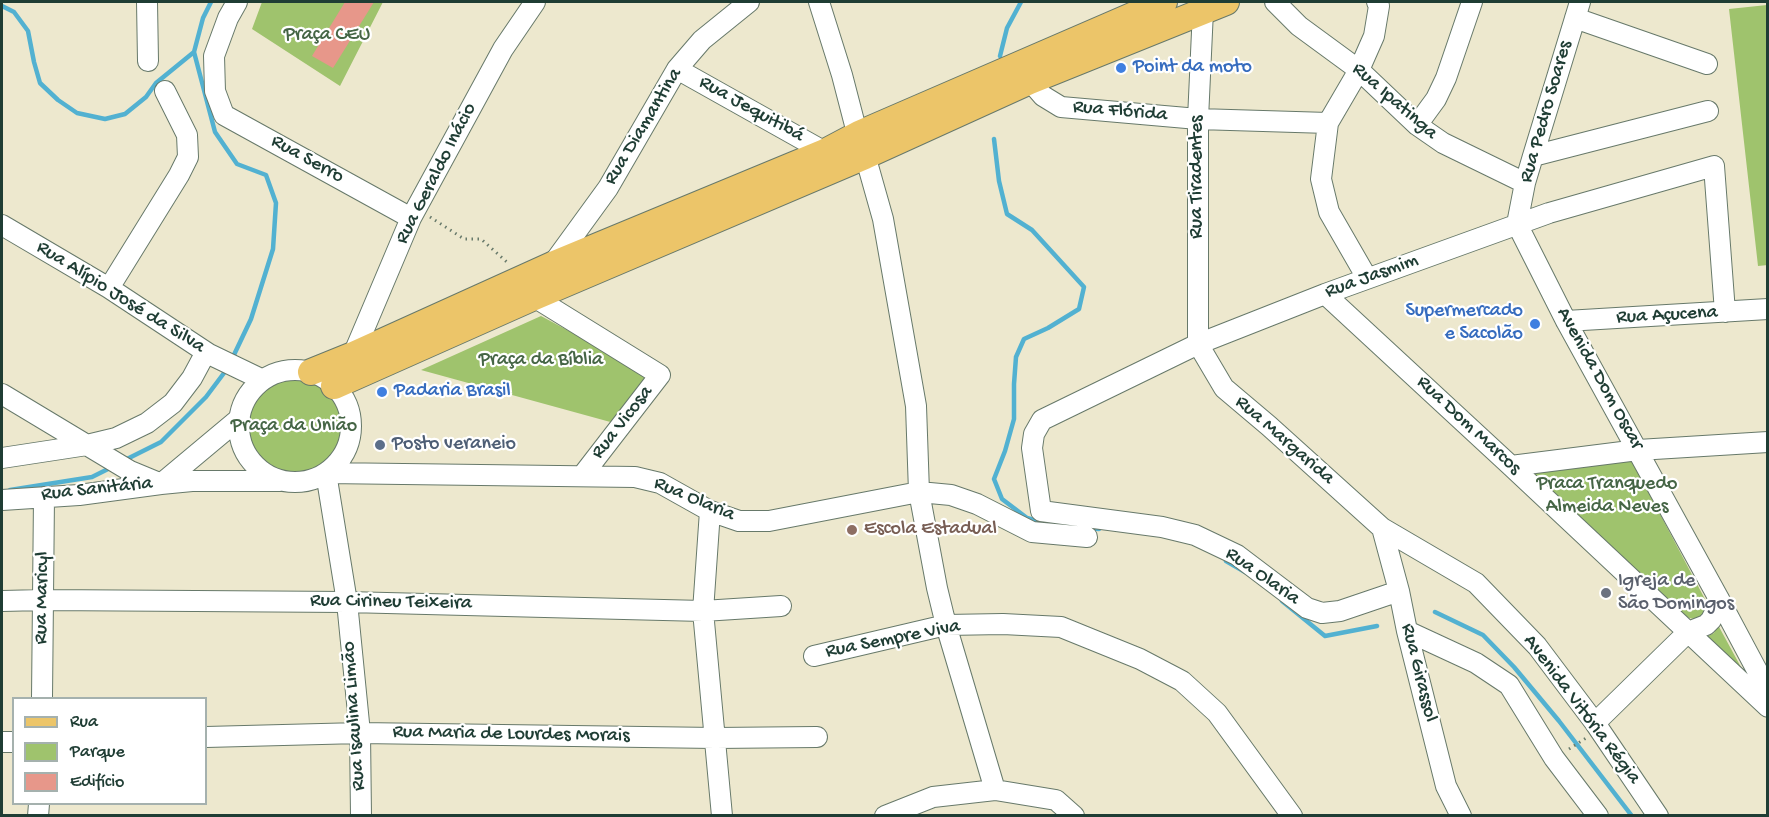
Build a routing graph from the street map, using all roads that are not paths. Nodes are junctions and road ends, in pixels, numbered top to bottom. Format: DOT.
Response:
graph roads {
  1 [pos="147,2"];
  2 [pos="237,2"];
  3 [pos="535,2"];
  4 [pos="749,2"];
  5 [pos="819,2"];
  6 [pos="1164,2"];
  7 [pos="1275,2"];
  8 [pos="1377,2"];
  9 [pos="1472,2"];
  10 [pos="1214,6"];
  11 [pos="1577,10"];
  12 [pos="148,61"];
  13 [pos="1707,64"];
  14 [pos="677,69"];
  15 [pos="1359,70"];
  16 [pos="1030,81"];
  17 [pos="165,91"];
  18 [pos="1708,111"];
  19 [pos="1198,119"];
  20 [pos="1328,123"];
  21 [pos="1417,125"];
  22 [pos="862,145"];
  23 [pos="825,152"];
  24 [pos="1533,156"];
  25 [pos="1525,183"];
  26 [pos="414,213"];
  27 [pos="1517,224"];
  28 [pos="2,225"];
  29 [pos="552,265"];
  30 [pos="1367,278"];
  31 [pos="529,287"];
  32 [pos="109,288"];
  33 [pos="1325,294"];
  34 [pos="1767,309"];
  35 [pos="1725,312"];
  36 [pos="1566,321"];
  37 [pos="1198,344"];
  38 [pos="208,353"];
  39 [pos="353,355"];
  40 [pos="311,372"];
  41 [pos="263,380"];
  42 [pos="334,386"];
  43 [pos="2,394"];
  44 [pos="240,418"];
  45 [pos="1042,420"];
  46 [pos="1767,442"];
  47 [pos="90,447"];
  48 [pos="1638,450"];
  49 [pos="2,458"];
  50 [pos="1511,466"];
  51 [pos="326,474"];
  52 [pos="582,476"];
  53 [pos="281,481"];
  54 [pos="161,484"];
  55 [pos="919,492"];
  56 [pos="44,497"];
  57 [pos="2,500"];
  58 [pos="710,511"];
  59 [pos="1382,528"];
  60 [pos="1087,537"];
  61 [pos="1399,591"];
  62 [pos="1719,599"];
  63 [pos="44,600"];
  64 [pos="2,601"];
  65 [pos="346,602"];
  66 [pos="781,606"];
  67 [pos="703,611"];
  68 [pos="946,625"];
  69 [pos="1407,631"];
  70 [pos="1688,632"];
  71 [pos="813,656"];
  72 [pos="1767,691"];
  73 [pos="42,697"];
  74 [pos="1767,707"];
  75 [pos="1590,731"];
  76 [pos="360,733"];
  77 [pos="207,737"];
  78 [pos="817,737"];
  79 [pos="715,738"];
  80 [pos="995,790"];
  81 [pos="361,816"];
  82 [pos="722,816"];
  83 [pos="885,816"];
  84 [pos="1074,816"];
  85 [pos="1292,816"];
  86 [pos="1461,816"];
  87 [pos="1598,816"];
  88 [pos="1658,816"];
  1 -- 12 [label="street"];
  2 -- 26 [label="street, Rua Serro"];
  3 -- 26 [label="street, Rua Geraldo Inácio"];
  4 -- 14 [label="street, Rua Diamantina"];
  5 -- 22 [label="street"];
  6 -- 22 [label="main road"];
  7 -- 15 [label="street, Rua Ipatinga"];
  8 -- 15 [label="street"];
  9 -- 21 [label="street"];
  10 -- 16 [label="main road"];
  10 -- 19 [label="street, Rua Tiradentes"];
  11 -- 13 [label="street"];
  11 -- 24 [label="street, Rua Pedro Soares"];
  14 -- 23 [label="street, Rua Jequitibá"];
  14 -- 29 [label="street, Rua Diamantina"];
  15 -- 20 [label="street"];
  15 -- 21 [label="street, Rua Ipatinga"];
  16 -- 19 [label="street, Rua Flórida"];
  16 -- 22 [label="main road"];
  17 -- 32 [label="street"];
  18 -- 24 [label="street"];
  19 -- 20 [label="street, Rua Flórida"];
  19 -- 37 [label="street, Rua Tiradentes"];
  20 -- 30 [label="street"];
  21 -- 25 [label="street, Rua Ipatinga"];
  22 -- 23 [label="main road"];
  22 -- 31 [label="main road"];
  22 -- 55 [label="street"];
  23 -- 29 [label="main road"];
  24 -- 25 [label="street, Rua Pedro Soares"];
  25 -- 27 [label="street, Rua Pedro Soares"];
  26 -- 39 [label="street, Rua Geraldo Inácio"];
  27 -- 30 [label="street, Rua Jasmim"];
  27 -- 35 [label="street, Rua Jasmim"];
  27 -- 36 [label="street, Avenida Dom Oscar"];
  28 -- 32 [label="street, Rua Alípio José da Silva"];
  29 -- 31 [label="main road"];
  30 -- 33 [label="street, Rua Jasmim"];
  31 -- 39 [label="main road"];
  31 -- 42 [label="main road"];
  31 -- 52 [label="street, Rua Vicosa"];
  32 -- 38 [label="street, Rua Alípio José da Silva"];
  33 -- 37 [label="street, Rua Jasmim"];
  33 -- 50 [label="street, Rua Dom Marcos"];
  34 -- 35 [label="street, Rua Açucena"];
  35 -- 36 [label="street, Rua Açucena"];
  36 -- 48 [label="street, Avenida Dom Oscar"];
  37 -- 45 [label="street, Rua Jasmim"];
  37 -- 59 [label="street, Rua Margarida"];
  38 -- 41 [label="street, Rua Alípio José da Silva"];
  38 -- 47 [label="street"];
  39 -- 40 [label="main road"];
  40 -- 41 [label="street"];
  40 -- 42 [label="street"];
  41 -- 44 [label="street"];
  42 -- 51 [label="street"];
  43 -- 47 [label="street"];
  44 -- 53 [label="street"];
  44 -- 54 [label="street, Rua Sanitária"];
  45 -- 61 [label="street, Rua Olaria"];
  46 -- 48 [label="street"];
  47 -- 49 [label="street"];
  47 -- 54 [label="street"];
  48 -- 50 [label="street"];
  48 -- 62 [label="street, Avenida Dom Oscar"];
  50 -- 70 [label="street, Rua Dom Marcos"];
  51 -- 52 [label="street, Rua Olaria"];
  51 -- 53 [label="street"];
  51 -- 65 [label="street, Rua Isaulina Limão"];
  52 -- 58 [label="street, Rua Olaria"];
  53 -- 54 [label="street"];
  54 -- 56 [label="street, Rua Sanitária"];
  55 -- 58 [label="street, Rua Olaria"];
  55 -- 60 [label="street, Rua Olaria"];
  55 -- 68 [label="street"];
  56 -- 57 [label="street, Rua Sanitária"];
  56 -- 63 [label="street, Rua Maricyl"];
  58 -- 67 [label="street"];
  59 -- 61 [label="street, Rua Girassol"];
  59 -- 75 [label="street, Avenida Vitória Régia"];
  61 -- 69 [label="street, Rua Girassol"];
  62 -- 70 [label="street"];
  62 -- 72 [label="street, Avenida Dom Oscar"];
  63 -- 64 [label="street, Rua Cirineu Teixeira"];
  63 -- 65 [label="street, Rua Cirineu Teixeira"];
  63 -- 73 [label="street, Rua Maricyl"];
  65 -- 67 [label="street, Rua Cirineu Teixeira"];
  65 -- 76 [label="street, Rua Isaulina Limão"];
  66 -- 67 [label="street, Rua Cirineu Teixeira"];
  67 -- 79 [label="street"];
  68 -- 71 [label="street, Rua Sempre Viva"];
  68 -- 80 [label="street"];
  68 -- 85 [label="street, Rua Sempre Viva"];
  69 -- 86 [label="street, Rua Girassol"];
  69 -- 87 [label="street"];
  70 -- 74 [label="street, Rua Dom Marcos"];
  70 -- 75 [label="street"];
  75 -- 88 [label="street, Avenida Vitória Régia"];
  76 -- 77 [label="street, Rua Maria de Lourdes Morais"];
  76 -- 79 [label="street, Rua Maria de Lourdes Morais"];
  76 -- 81 [label="street, Rua Isaulina Limão"];
  78 -- 79 [label="street, Rua Maria de Lourdes Morais"];
  79 -- 82 [label="street"];
  80 -- 83 [label="street"];
  80 -- 84 [label="street"];
}
